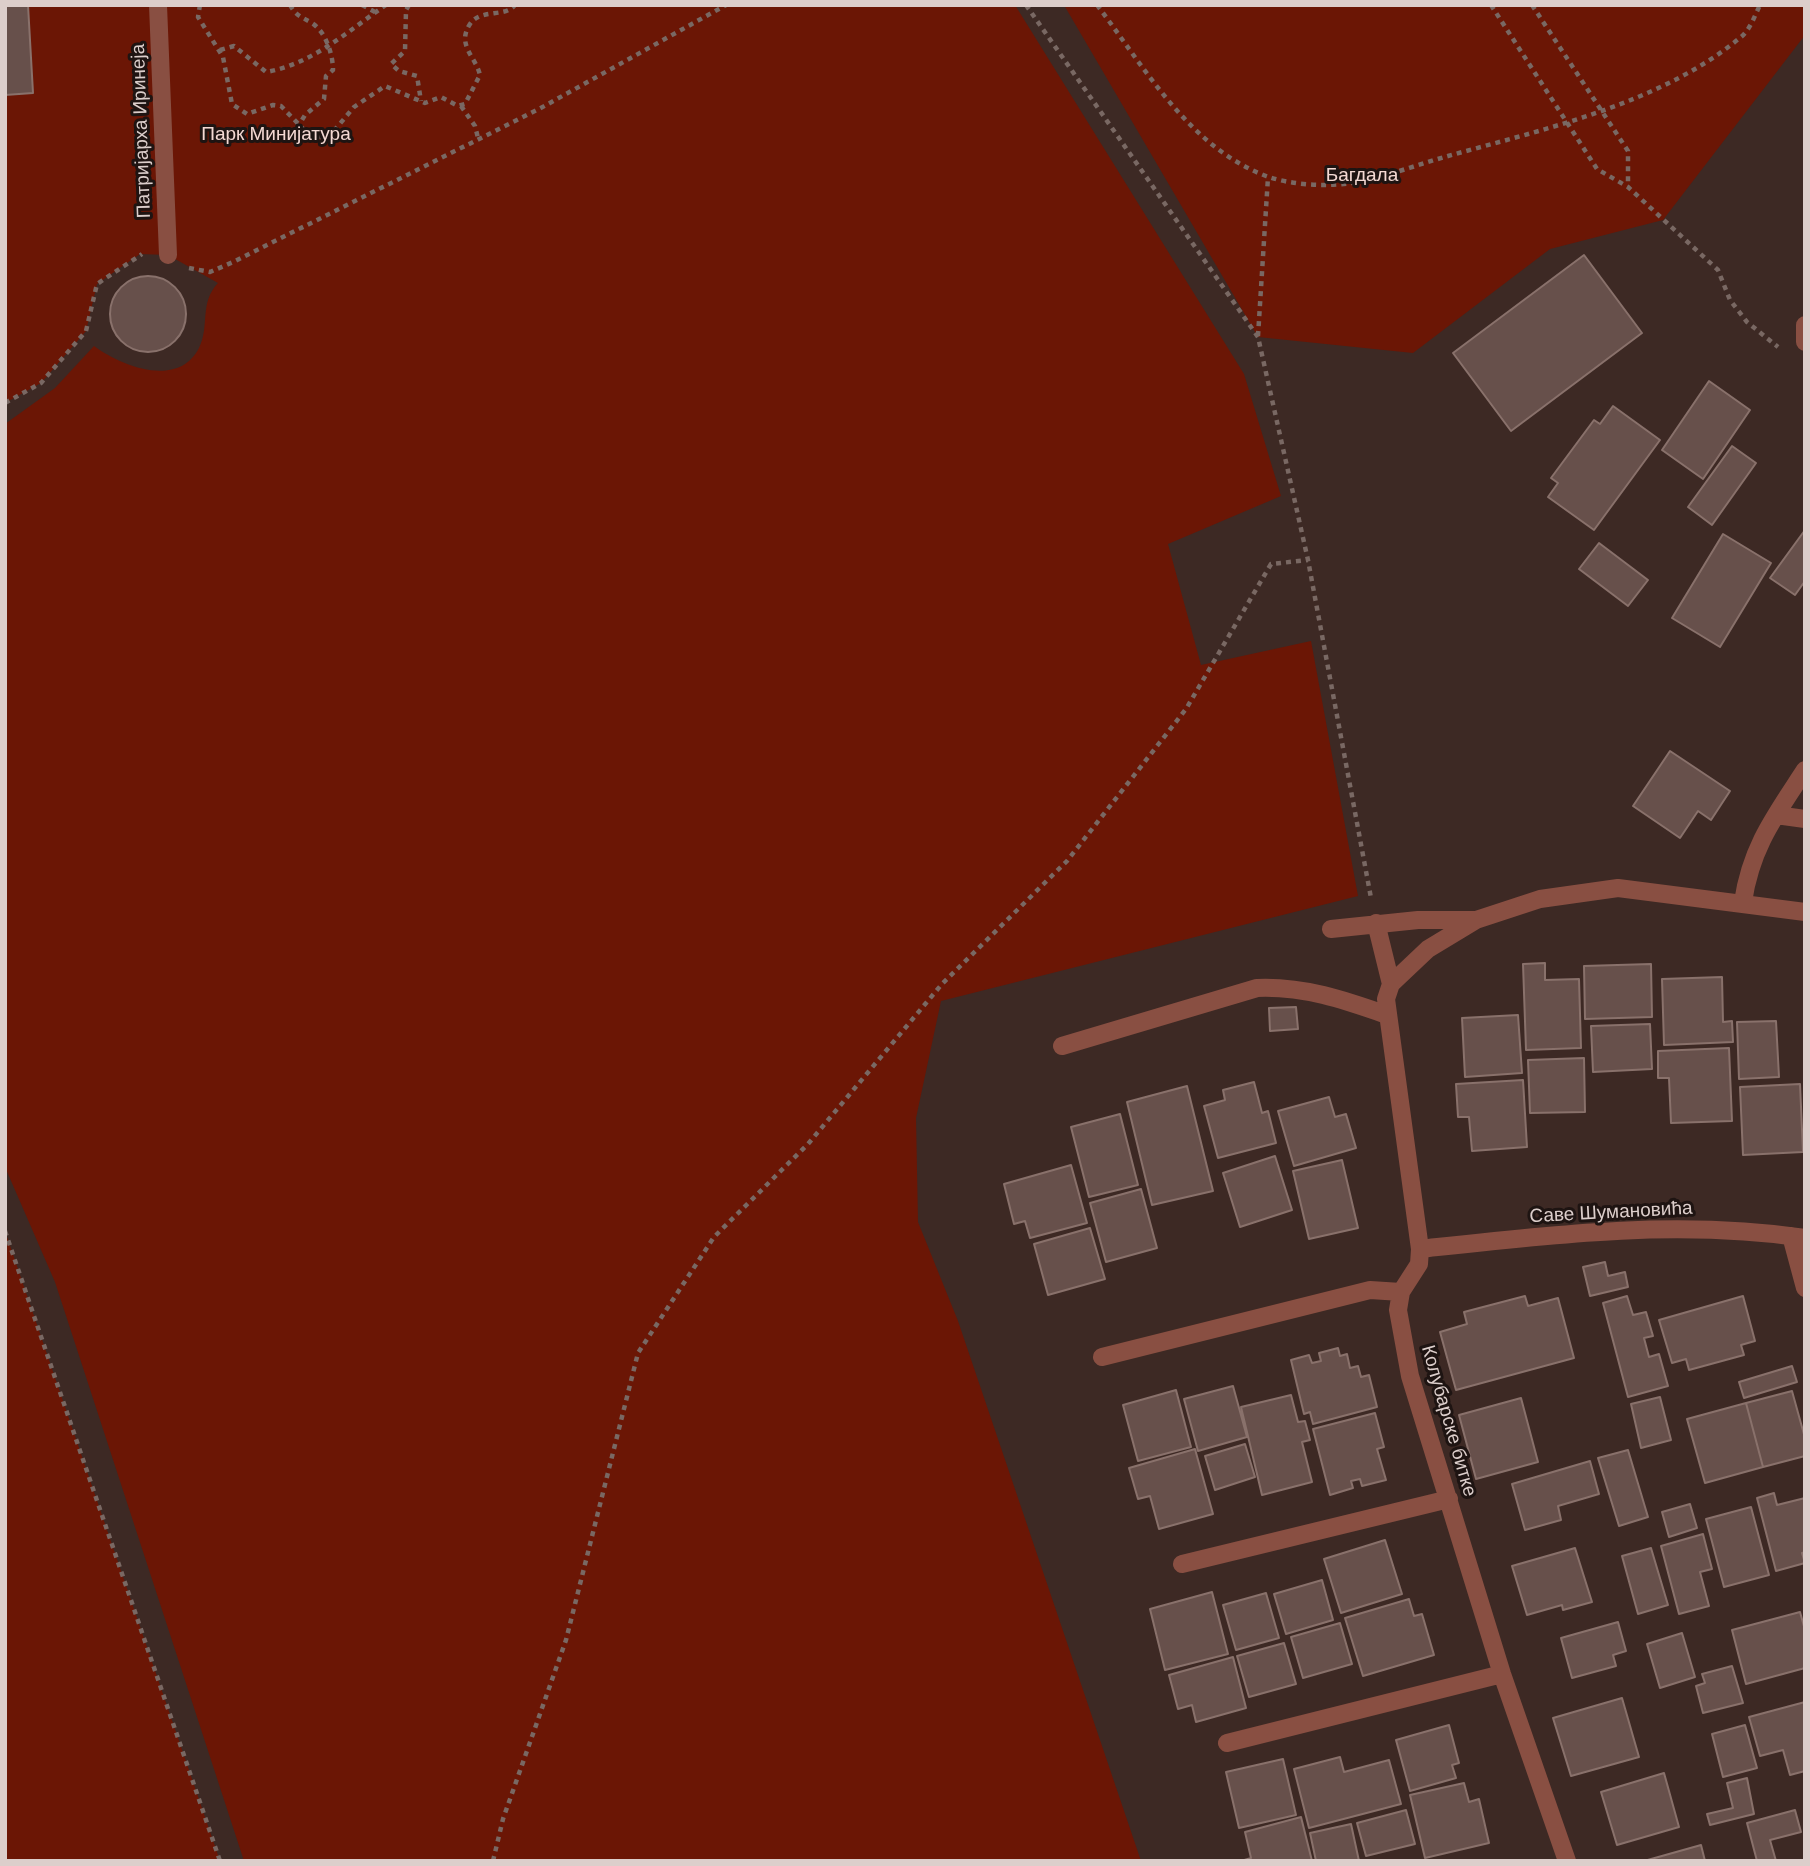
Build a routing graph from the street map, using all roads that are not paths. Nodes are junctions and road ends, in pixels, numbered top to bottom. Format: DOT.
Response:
graph roads {
  1 [pos="158,5"];
  2 [pos="168,255"];
  3 [pos="1805,325"];
  4 [pos="1805,342"];
  5 [pos="1805,770"];
  6 [pos="1776,815"];
  7 [pos="1805,819"];
  8 [pos="1742,902"];
  9 [pos="1805,912"];
  10 [pos="1476,920"];
  11 [pos="1376,923"];
  12 [pos="1331,929"];
  13 [pos="1391,984"];
  14 [pos="1387,1015"];
  15 [pos="1062,1046"];
  16 [pos="1798,1237"];
  17 [pos="1420,1249"];
  18 [pos="1805,1288"];
  19 [pos="1401,1292"];
  20 [pos="1102,1357"];
  21 [pos="1449,1499"];
  22 [pos="1182,1563"];
  23 [pos="1502,1674"];
  24 [pos="1227,1743"];
  25 [pos="1561,1859"];
  1 -- 2 [label="street, Патријарха Иринеја"];
  3 -- 4 [label="street"];
  5 -- 6 [label="street"];
  6 -- 7 [label="street"];
  6 -- 8 [label="street"];
  8 -- 9 [label="street"];
  8 -- 10 [label="street"];
  10 -- 11 [label="street"];
  10 -- 13 [label="street"];
  11 -- 12 [label="street"];
  11 -- 13 [label="street"];
  13 -- 14 [label="street"];
  14 -- 15 [label="street"];
  14 -- 17 [label="street"];
  16 -- 17 [label="street, Саве Шумановића"];
  16 -- 18 [label="street"];
  17 -- 19 [label="street"];
  19 -- 20 [label="street"];
  19 -- 21 [label="street, Колубарске битке"];
  21 -- 22 [label="street"];
  21 -- 23 [label="street, Колубарске битке"];
  23 -- 24 [label="street"];
  23 -- 25 [label="street, Колубарске битке"];
}
